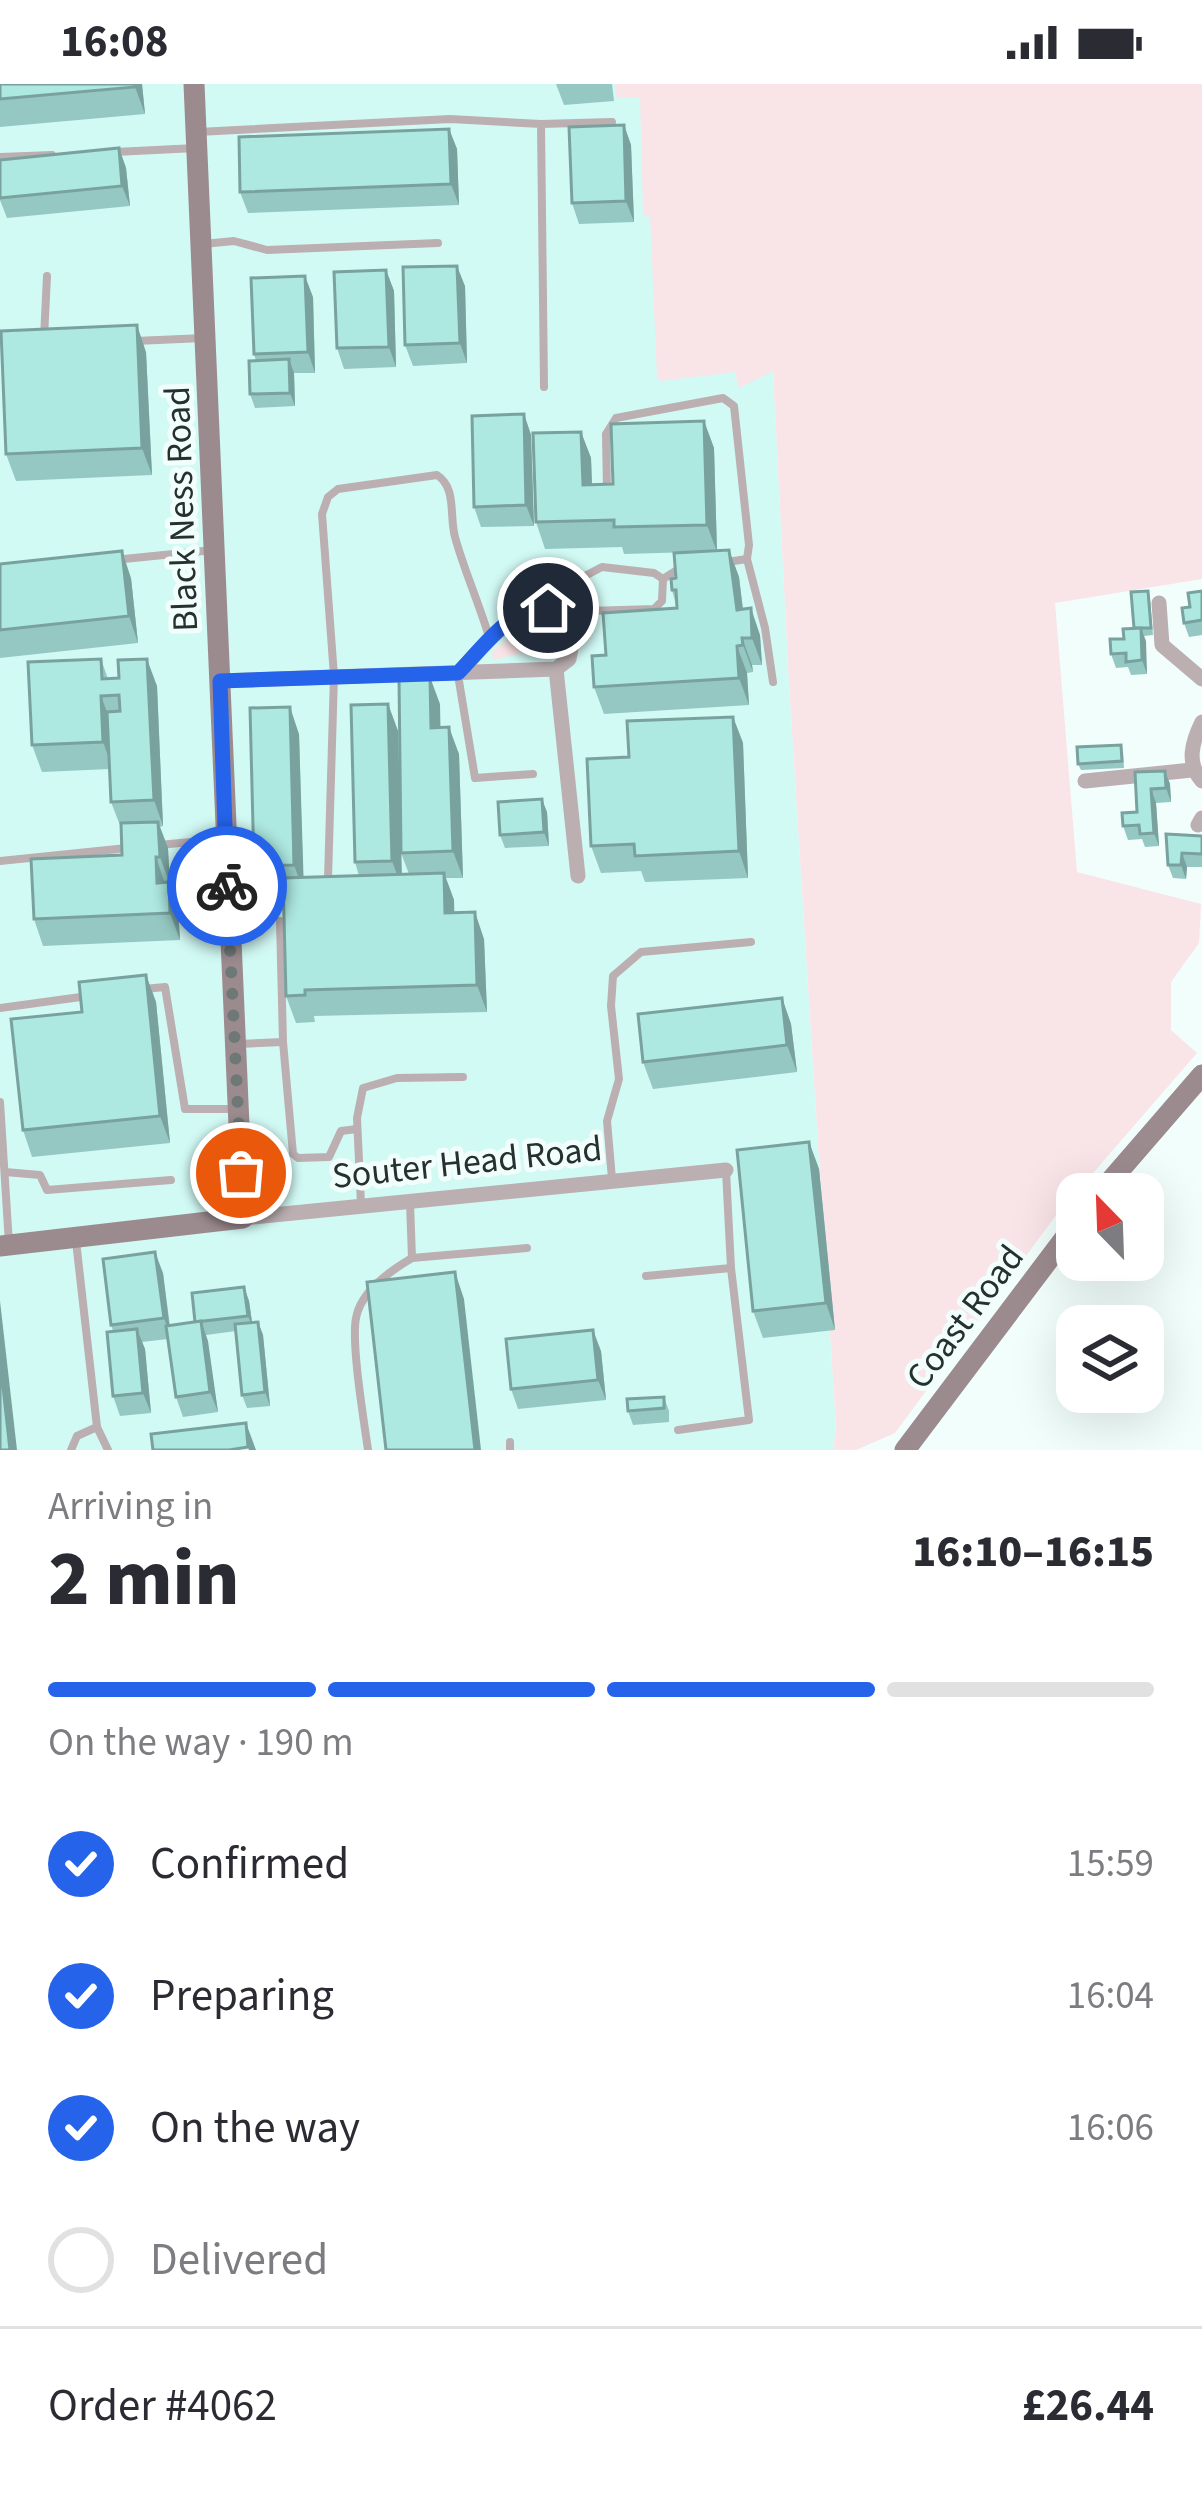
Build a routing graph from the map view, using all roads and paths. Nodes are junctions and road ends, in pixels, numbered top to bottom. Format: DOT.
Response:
graph roads {
  1 [pos="194,84"];
  2 [pos="612,122"];
  3 [pos="541,124"];
  4 [pos="197,140"];
  5 [pos="110,152"];
  6 [pos="66,154"];
  7 [pos="0,157"];
  8 [pos="438,243"];
  9 [pos="202,244"];
  10 [pos="47,277"];
  11 [pos="206,338"];
  12 [pos="113,342"];
  13 [pos="44,346"];
  14 [pos="544,387"];
  15 [pos="608,500"];
  16 [pos="214,550"];
  17 [pos="747,559"];
  18 [pos="95,561"];
  19 [pos="710,563"];
  20 [pos="693,565"];
  21 [pos="663,578"];
  22 [pos="1159,604"];
  23 [pos="554,612"];
  24 [pos="490,639"];
  25 [pos="556,669"];
  26 [pos="458,673"];
  27 [pos="334,676"];
  28 [pos="1202,679"];
  29 [pos="220,681"];
  30 [pos="773,682"];
  31 [pos="1202,722"];
  32 [pos="533,773"];
  33 [pos="1197,776"];
  34 [pos="1085,781"];
  35 [pos="224,839"];
  36 [pos="0,861"];
  37 [pos="578,876"];
  38 [pos="328,880"];
  39 [pos="280,920"];
  40 [pos="752,943"];
  41 [pos="142,990"];
  42 [pos="94,996"];
  43 [pos="0,1008"];
  44 [pos="283,1042"];
  45 [pos="236,1044"];
  46 [pos="1202,1075"];
  47 [pos="464,1077"];
  48 [pos="0,1102"];
  49 [pos="239,1109"];
  50 [pos="357,1129"];
  51 [pos="726,1170"];
  52 [pos="4,1172"];
  53 [pos="1118,1173"];
  54 [pos="612,1179"];
  55 [pos="171,1180"];
  56 [pos="410,1202"];
  57 [pos="361,1205"];
  58 [pos="242,1218"];
  59 [pos="76,1239"];
  60 [pos="5,1245"];
  61 [pos="527,1249"];
  62 [pos="1056,1250"];
  63 [pos="412,1258"];
  64 [pos="731,1268"];
  65 [pos="646,1276"];
  66 [pos="97,1427"];
  67 [pos="678,1430"];
  68 [pos="71,1450"];
  69 [pos="108,1450"];
  70 [pos="368,1450"];
  71 [pos="904,1450"];
  1 -- 4 [label="street, Black Ness Road"];
  2 -- 3 [label="lane"];
  3 -- 4 [label="lane"];
  3 -- 14 [label="lane"];
  4 -- 5 [label="lane"];
  4 -- 9 [label="street, Black Ness Road"];
  6 -- 7 [label="lane"];
  8 -- 9 [label="lane"];
  9 -- 11 [label="street, Black Ness Road"];
  10 -- 13 [label="lane"];
  11 -- 12 [label="lane"];
  11 -- 16 [label="street, Black Ness Road"];
  15 -- 17 [label="lane"];
  16 -- 18 [label="lane"];
  16 -- 29 [label="street, Black Ness Road"];
  17 -- 19 [label="lane"];
  17 -- 30 [label="lane"];
  20 -- 21 [label="lane"];
  21 -- 23 [label="lane"];
  21 -- 23 [label="lane"];
  22 -- 28 [label="street"];
  23 -- 24 [label="street"];
  23 -- 25 [label="street"];
  24 -- 26 [label="street"];
  24 -- 27 [label="lane"];
  25 -- 26 [label="street"];
  25 -- 37 [label="street"];
  26 -- 27 [label="street"];
  26 -- 32 [label="lane"];
  27 -- 29 [label="street"];
  27 -- 38 [label="lane"];
  29 -- 35 [label="street, Black Ness Road"];
  31 -- 33 [label="street"];
  33 -- 34 [label="street"];
  35 -- 36 [label="lane"];
  35 -- 45 [label="street, Black Ness Road"];
  39 -- 44 [label="lane"];
  40 -- 54 [label="lane"];
  41 -- 49 [label="lane"];
  42 -- 43 [label="lane"];
  44 -- 45 [label="lane"];
  44 -- 50 [label="lane"];
  45 -- 49 [label="street, Black Ness Road"];
  46 -- 53 [label="street"];
  47 -- 50 [label="lane"];
  48 -- 52 [label="lane"];
  49 -- 58 [label="street, Black Ness Road"];
  50 -- 57 [label="lane"];
  51 -- 54 [label="street, Souter Head Road"];
  51 -- 64 [label="lane"];
  52 -- 55 [label="lane"];
  52 -- 60 [label="lane"];
  54 -- 56 [label="street, Souter Head Road"];
  56 -- 57 [label="street, Souter Head Road"];
  56 -- 63 [label="lane"];
  57 -- 58 [label="street, Souter Head Road"];
  58 -- 59 [label="street, Souter Head Road"];
  59 -- 60 [label="street, Souter Head Road"];
  59 -- 66 [label="lane"];
  61 -- 63 [label="lane"];
  62 -- 71 [label="street, Coast Road"];
  63 -- 70 [label="lane"];
  64 -- 65 [label="lane"];
  64 -- 67 [label="lane"];
  66 -- 68 [label="lane"];
  66 -- 69 [label="lane"];
}
